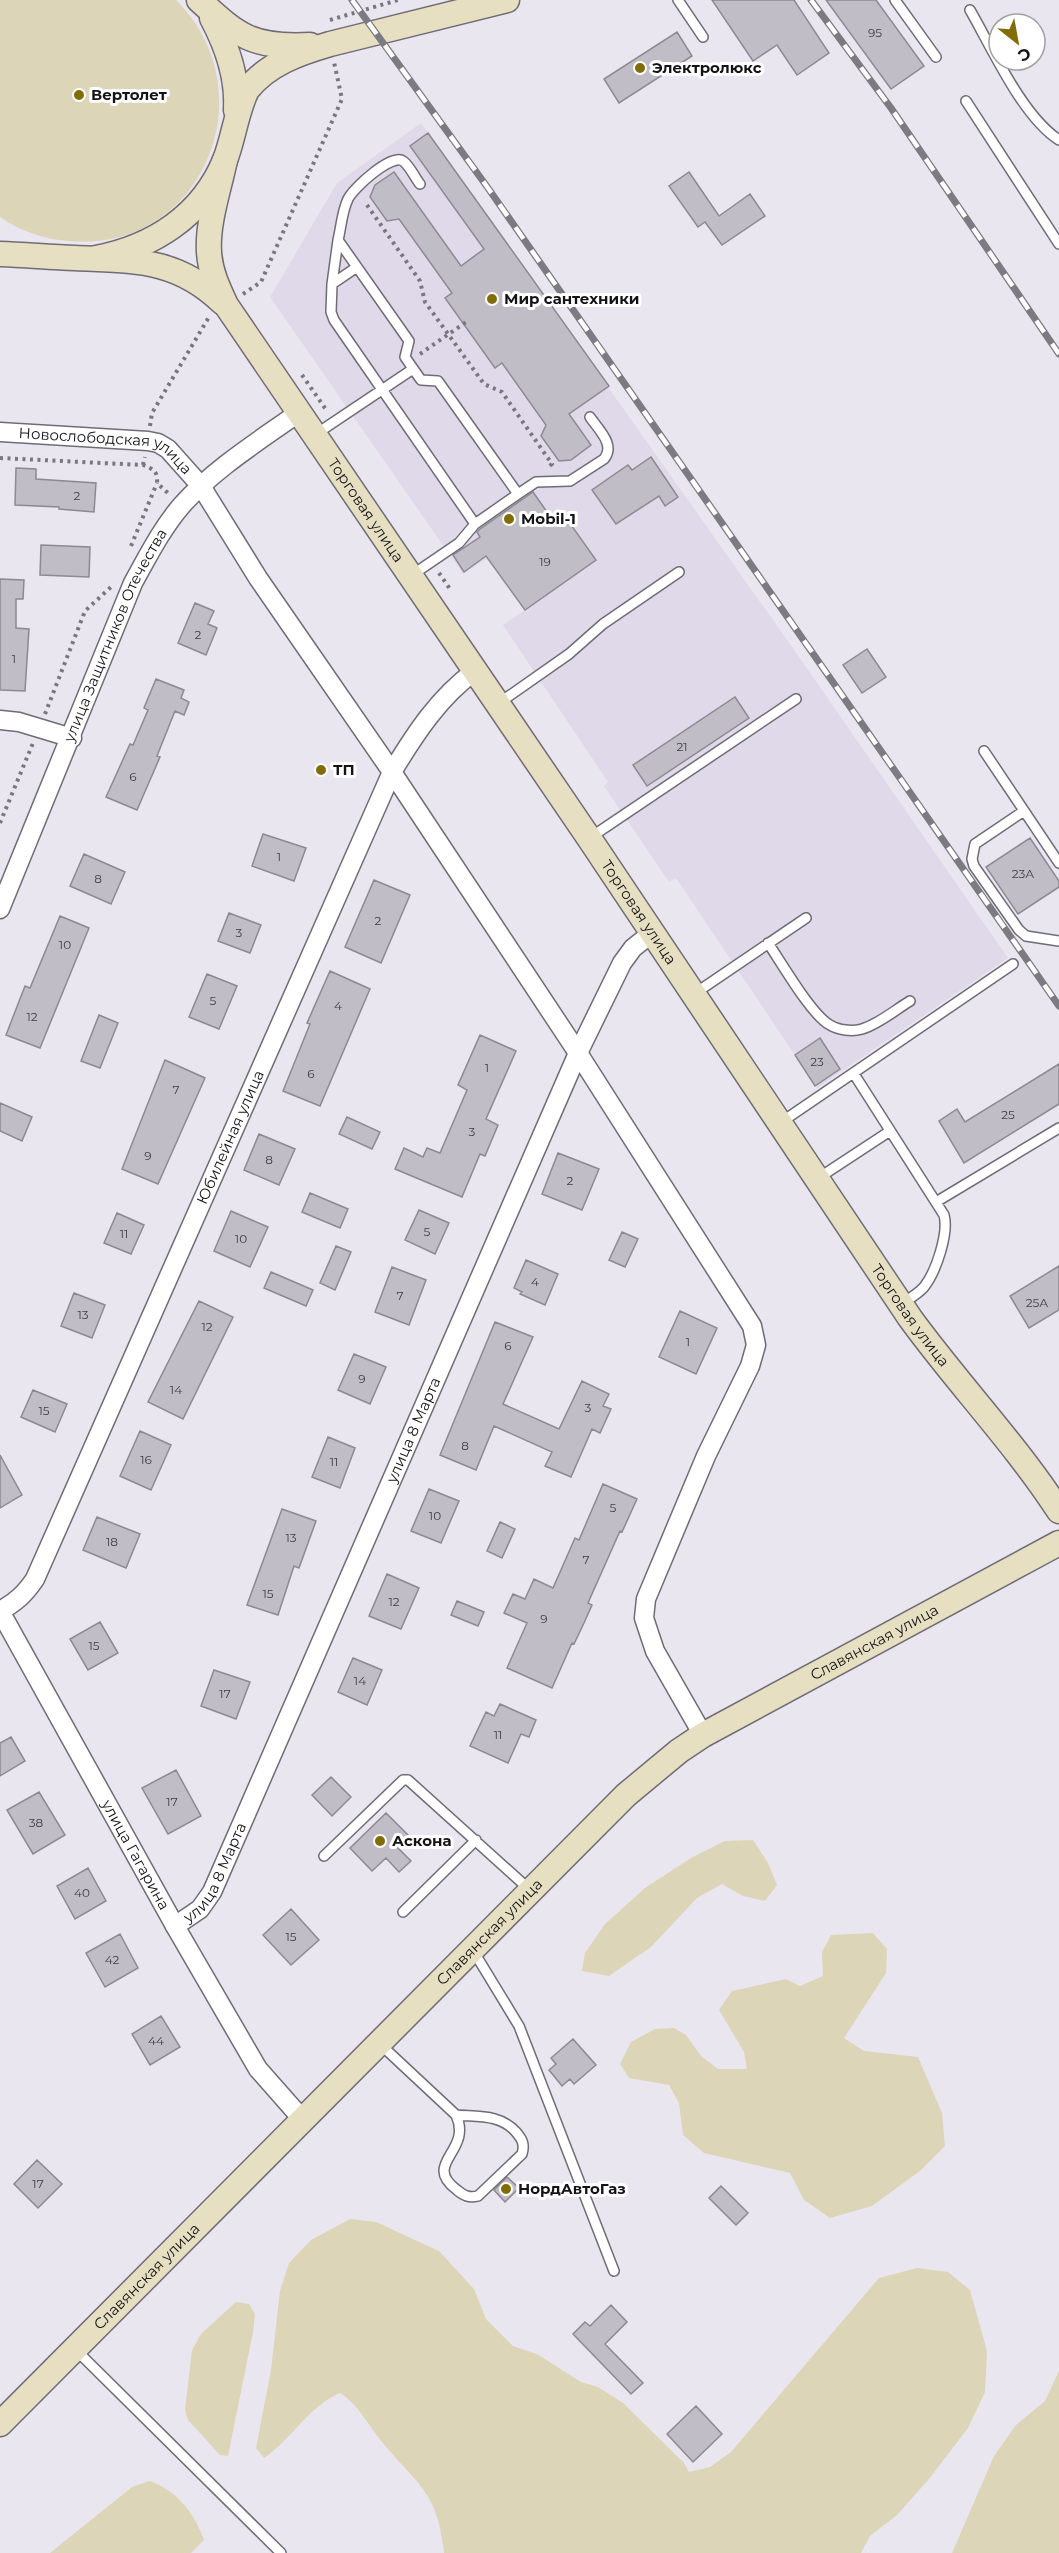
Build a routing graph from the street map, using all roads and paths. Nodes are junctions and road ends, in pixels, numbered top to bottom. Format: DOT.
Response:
graph roads {
  1 [pos="198,0"];
  2 [pos="398,0"];
  3 [pos="507,0"];
  4 [pos="678,0"];
  5 [pos="895,0"];
  6 [pos="970,10"];
  7 [pos="704,37"];
  8 [pos="330,44"];
  9 [pos="936,57"];
  10 [pos="966,101"];
  11 [pos="235,124"];
  12 [pos="1059,140"];
  13 [pos="225,160"];
  14 [pos="420,184"];
  15 [pos="366,205"];
  16 [pos="0,236"];
  17 [pos="338,240"];
  18 [pos="1059,244"];
  19 [pos="0,254"];
  20 [pos="55,256"];
  21 [pos="96,258"];
  22 [pos="357,267"];
  23 [pos="332,284"];
  24 [pos="226,306"];
  25 [pos="413,369"];
  26 [pos="383,390"];
  27 [pos="298,413"];
  28 [pos="590,417"];
  29 [pos="0,432"];
  30 [pos="314,435"];
  31 [pos="148,441"];
  32 [pos="0,458"];
  33 [pos="552,464"];
  34 [pos="158,483"];
  35 [pos="201,486"];
  36 [pos="518,494"];
  37 [pos="475,524"];
  38 [pos="128,554"];
  39 [pos="679,572"];
  40 [pos="410,576"];
  41 [pos="115,584"];
  42 [pos="475,670"];
  43 [pos="796,699"];
  44 [pos="498,704"];
  45 [pos="0,720"];
  46 [pos="40,727"];
  47 [pos="72,738"];
  48 [pos="984,751"];
  49 [pos="392,772"];
  50 [pos="1024,811"];
  51 [pos="0,823"];
  52 [pos="589,838"];
  53 [pos="1059,863"];
  54 [pos="0,909"];
  55 [pos="806,918"];
  56 [pos="652,933"];
  57 [pos="1059,941"];
  58 [pos="768,943"];
  59 [pos="1013,964"];
  60 [pos="694,994"];
  61 [pos="910,1001"];
  62 [pos="578,1053"];
  63 [pos="854,1074"];
  64 [pos="780,1123"];
  65 [pos="1059,1128"];
  66 [pos="890,1131"];
  67 [pos="817,1179"];
  68 [pos="936,1202"];
  69 [pos="901,1304"];
  70 [pos="1059,1511"];
  71 [pos="1059,1543"];
  72 [pos="0,1611"];
  73 [pos="703,1735"];
  74 [pos="476,1840"];
  75 [pos="324,1856"];
  76 [pos="531,1891"];
  77 [pos="403,1912"];
  78 [pos="175,1926"];
  79 [pos="472,1950"];
  80 [pos="380,2044"];
  81 [pos="456,2115"];
  82 [pos="303,2120"];
  83 [pos="614,2271"];
  84 [pos="75,2349"];
  85 [pos="0,2424"];
  86 [pos="281,2553"];
  1 -- 8 [label="street"];
  1 -- 11 [label="street"];
  2 -- 8 [label="path"];
  3 -- 8 [label="street"];
  4 -- 7 [label="lane"];
  5 -- 9 [label="lane"];
  6 -- 12 [label="lane"];
  8 -- 11 [label="street"];
  8 -- 24 [label="path"];
  10 -- 18 [label="lane"];
  11 -- 13 [label="street"];
  13 -- 21 [label="street"];
  13 -- 24 [label="street"];
  14 -- 17 [label="lane"];
  15 -- 33 [label="path"];
  16 -- 20 [label="street"];
  17 -- 22 [label="lane"];
  17 -- 23 [label="lane"];
  19 -- 20 [label="street"];
  20 -- 21 [label="street"];
  21 -- 24 [label="street"];
  22 -- 23 [label="lane"];
  22 -- 25 [label="lane"];
  23 -- 26 [label="lane"];
  24 -- 27 [label="street, Торговая улица"];
  24 -- 31 [label="path"];
  25 -- 26 [label="lane"];
  25 -- 36 [label="lane"];
  26 -- 30 [label="lane"];
  26 -- 37 [label="lane"];
  27 -- 30 [label="street, Торговая улица"];
  27 -- 35 [label="street, улица Защитников Отечества"];
  28 -- 36 [label="lane"];
  29 -- 31 [label="street, Новослободская улица"];
  30 -- 40 [label="street, Торговая улица"];
  31 -- 32 [label="path"];
  31 -- 35 [label="street, Новослободская улица"];
  34 -- 38 [label="path"];
  35 -- 47 [label="street, улица Защитников Отечества"];
  35 -- 49 [label="street, Новослободская улица"];
  36 -- 37 [label="lane"];
  37 -- 40 [label="lane"];
  39 -- 44 [label="lane"];
  40 -- 42 [label="street, Торговая улица"];
  41 -- 46 [label="path"];
  42 -- 44 [label="street, Торговая улица"];
  42 -- 49 [label="street, Юбилейная улица"];
  43 -- 52 [label="lane"];
  44 -- 52 [label="street, Торговая улица"];
  45 -- 46 [label="street"];
  46 -- 47 [label="street"];
  46 -- 51 [label="path"];
  47 -- 54 [label="street, улица Защитников Отечества"];
  48 -- 50 [label="lane"];
  49 -- 62 [label="street, Новослободская улица"];
  49 -- 72 [label="street, Юбилейная улица"];
  50 -- 53 [label="lane"];
  50 -- 57 [label="lane"];
  52 -- 56 [label="street, Торговая улица"];
  55 -- 58 [label="lane"];
  56 -- 60 [label="street, Торговая улица"];
  56 -- 62 [label="street, улица 8 Марта"];
  58 -- 60 [label="lane"];
  58 -- 61 [label="lane"];
  59 -- 63 [label="lane"];
  60 -- 64 [label="street, Торговая улица"];
  62 -- 73 [label="street, Новослободская улица"];
  62 -- 78 [label="street, улица 8 Марта"];
  63 -- 64 [label="lane"];
  63 -- 66 [label="lane"];
  64 -- 67 [label="street, Торговая улица"];
  65 -- 68 [label="lane"];
  66 -- 67 [label="lane"];
  66 -- 68 [label="lane"];
  67 -- 69 [label="street, Торговая улица"];
  68 -- 69 [label="lane"];
  69 -- 70 [label="street, Торговая улица"];
  71 -- 73 [label="street, Славянская улица"];
  72 -- 78 [label="street, улица Гагарина"];
  73 -- 76 [label="street, Славянская улица"];
  74 -- 75 [label="lane"];
  74 -- 76 [label="lane"];
  74 -- 77 [label="lane"];
  76 -- 79 [label="street, Славянская улица"];
  78 -- 82 [label="street, улица Гагарина"];
  79 -- 80 [label="street, Славянская улица"];
  79 -- 83 [label="lane"];
  80 -- 81 [label="lane"];
  80 -- 82 [label="street, Славянская улица"];
  81 -- 81 [label="lane"];
  82 -- 84 [label="street, Славянская улица"];
  84 -- 85 [label="street, Славянская улица"];
  84 -- 86 [label="lane"];
}
